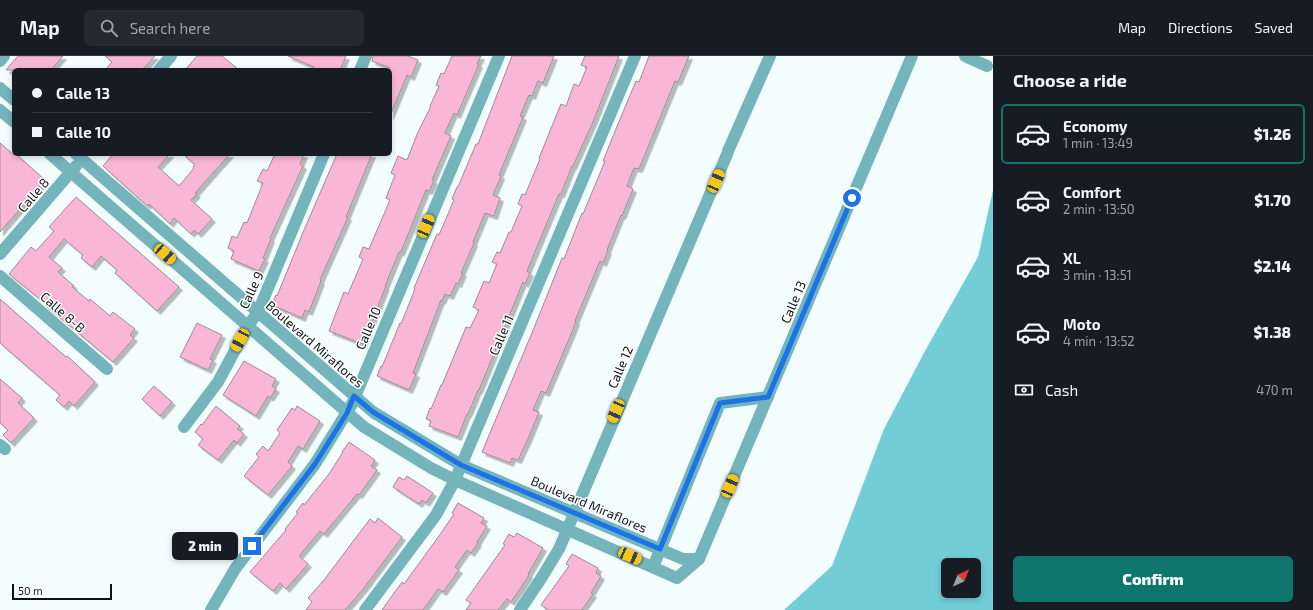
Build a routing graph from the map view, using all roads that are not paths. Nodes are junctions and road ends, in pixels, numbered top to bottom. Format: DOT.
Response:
graph roads {
  1 [pos="4,56"];
  2 [pos="366,56"];
  3 [pos="499,56"];
  4 [pos="635,56"];
  5 [pos="770,56"];
  6 [pos="912,56"];
  7 [pos="966,56"];
  8 [pos="0,61"];
  9 [pos="987,66"];
  10 [pos="361,68"];
  11 [pos="0,88"];
  12 [pos="12,98"];
  13 [pos="0,110"];
  14 [pos="12,120"];
  15 [pos="52,156"];
  16 [pos="82,156"];
  17 [pos="323,156"];
  18 [pos="71,172"];
  19 [pos="0,254"];
  20 [pos="0,276"];
  21 [pos="258,312"];
  22 [pos="248,326"];
  23 [pos="107,369"];
  24 [pos="354,396"];
  25 [pos="768,397"];
  26 [pos="347,413"];
  27 [pos="184,427"];
  28 [pos="461,465"];
  29 [pos="455,480"];
  30 [pos="573,512"];
  31 [pos="566,530"];
  32 [pos="660,549"];
  33 [pos="699,559"];
  34 [pos="653,567"];
  35 [pos="211,610"];
  36 [pos="365,610"];
  37 [pos="520,610"];
  1 -- 8 [label="street"];
  2 -- 10 [label="street"];
  3 -- 24 [label="street, Calle 10"];
  4 -- 28 [label="street, Calle 11"];
  5 -- 30 [label="street, Calle 12"];
  6 -- 25 [label="street, Calle 13"];
  7 -- 9 [label="street"];
  11 -- 12 [label="street"];
  13 -- 14 [label="street"];
  15 -- 18 [label="street"];
  16 -- 18 [label="street, Calle 8"];
  16 -- 21 [label="street, Boulevard Miraflores"];
  17 -- 21 [label="street, Calle 9"];
  18 -- 19 [label="street, Calle 8"];
  18 -- 22 [label="street"];
  20 -- 23 [label="street, Calle 8-B"];
  21 -- 22 [label="street, Calle 9"];
  21 -- 24 [label="street, Boulevard Miraflores"];
  22 -- 26 [label="street"];
  22 -- 27 [label="street, Calle 9"];
  24 -- 26 [label="street, Calle 10"];
  24 -- 28 [label="street, Boulevard Miraflores"];
  25 -- 32 [label="street"];
  25 -- 33 [label="street, Calle 13"];
  26 -- 29 [label="street"];
  26 -- 35 [label="street, Calle 10"];
  28 -- 29 [label="street, Calle 11"];
  28 -- 30 [label="street, Boulevard Miraflores"];
  29 -- 31 [label="street"];
  29 -- 36 [label="street, Calle 11"];
  30 -- 31 [label="street, Calle 12"];
  30 -- 32 [label="street, Boulevard Miraflores"];
  31 -- 34 [label="street"];
  31 -- 37 [label="street, Calle 12"];
  32 -- 33 [label="street, Boulevard Miraflores"];
  32 -- 34 [label="street"];
  33 -- 34 [label="street"];
}
